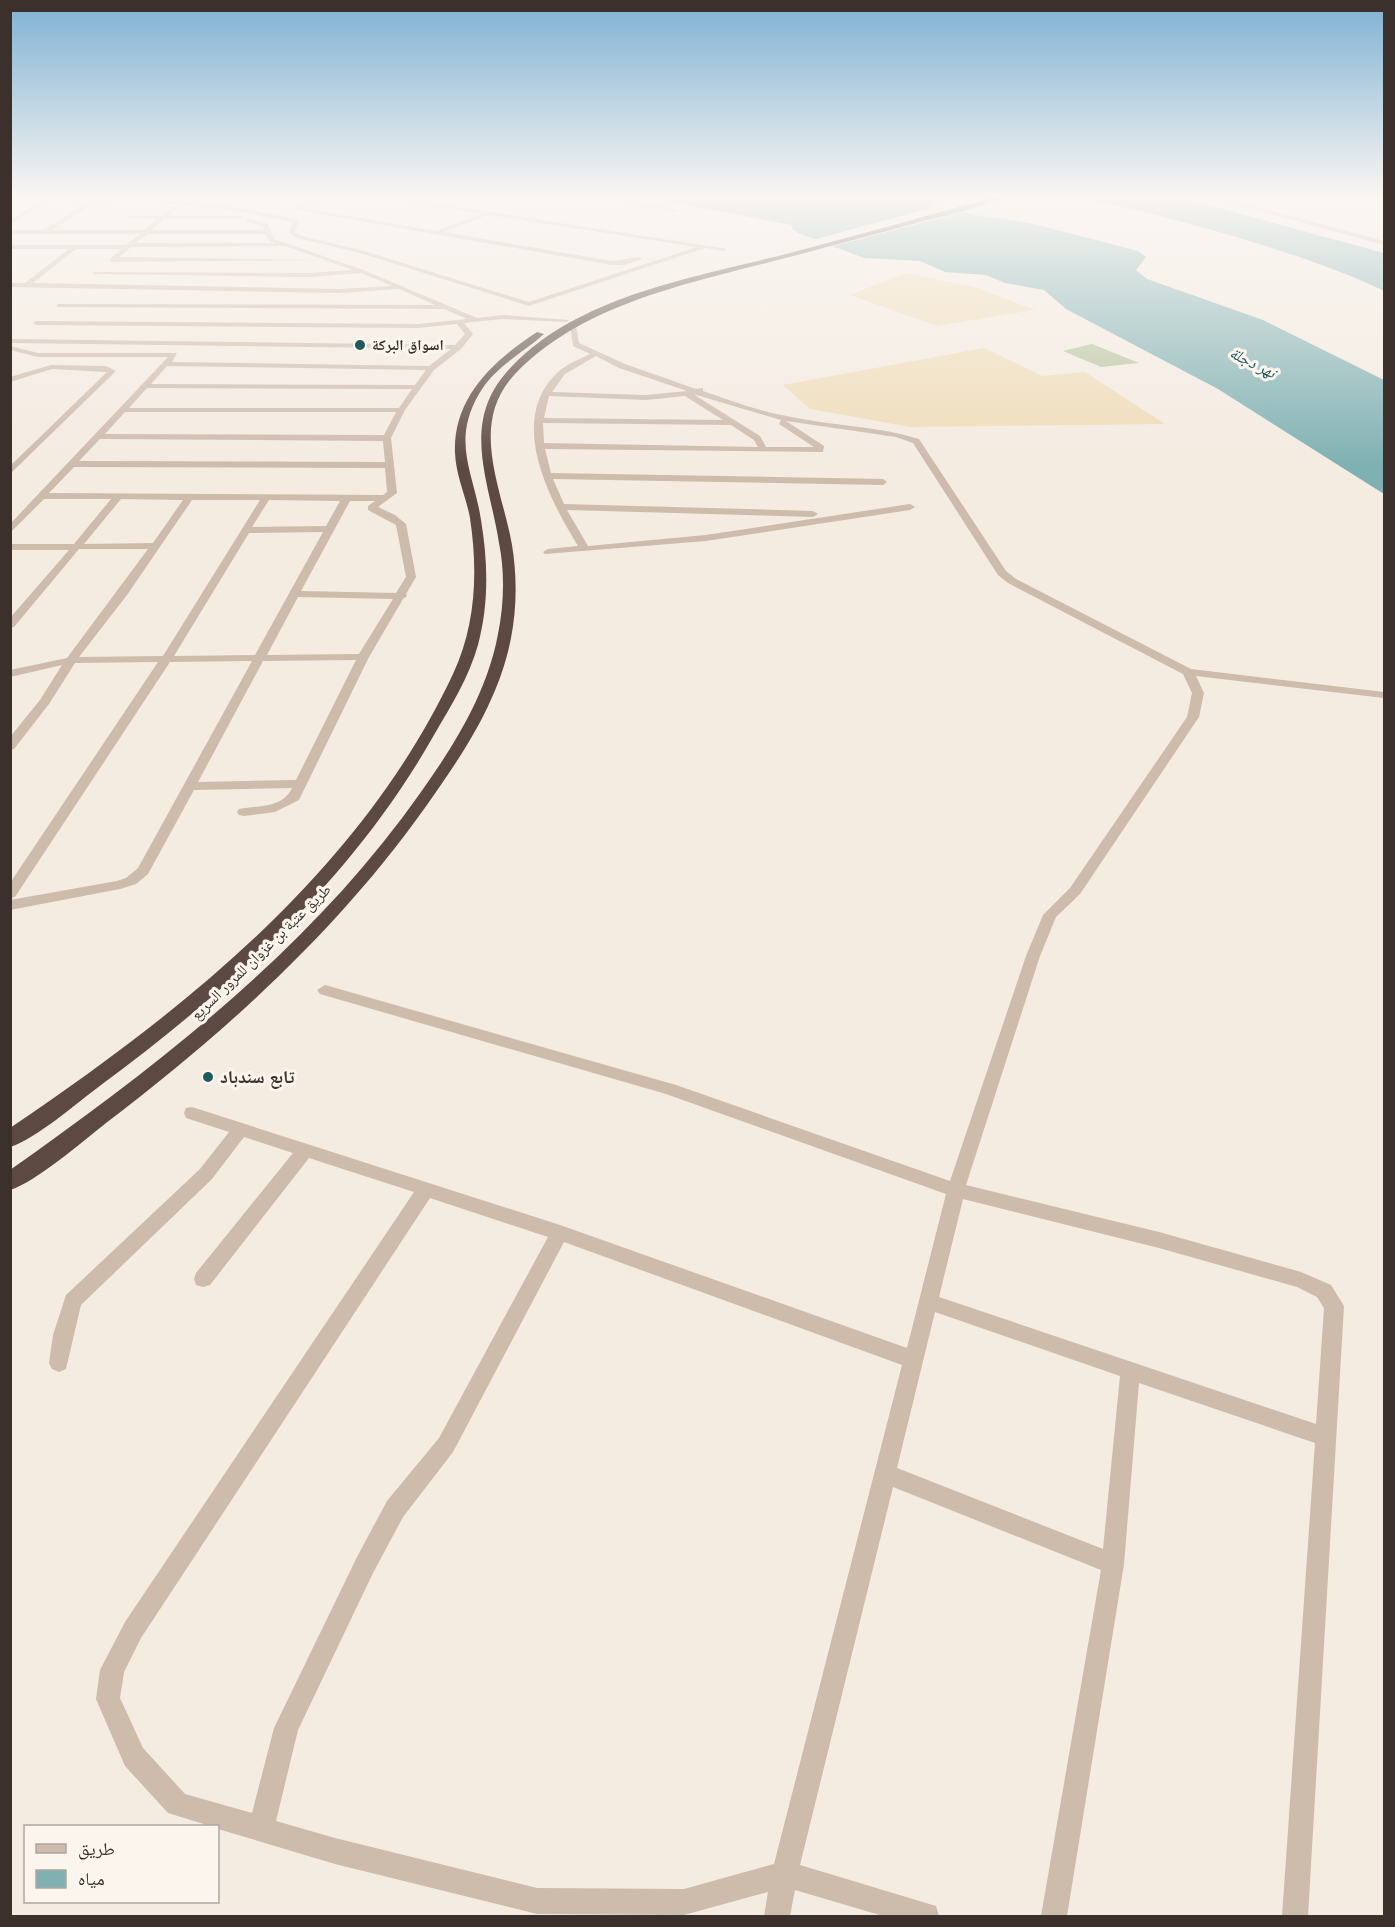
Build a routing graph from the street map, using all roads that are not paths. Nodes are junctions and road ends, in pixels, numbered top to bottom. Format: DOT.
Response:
graph roads {
  1 [pos="78,288"];
  2 [pos="388,288"];
  3 [pos="405,288"];
  4 [pos="477,288"];
  5 [pos="578,288"];
  6 [pos="649,288"];
  7 [pos="669,288"];
  8 [pos="58,306"];
  9 [pos="446,307"];
  10 [pos="474,318"];
  11 [pos="577,319"];
  12 [pos="459,322"];
  13 [pos="36,323"];
  14 [pos="436,331"];
  15 [pos="269,332"];
  16 [pos="11,344"];
  17 [pos="184,344"];
  18 [pos="258,344"];
  19 [pos="416,346"];
  20 [pos="458,347"];
  21 [pos="595,354"];
  22 [pos="174,355"];
  23 [pos="165,364"];
  24 [pos="431,368"];
  25 [pos="10,380"];
  26 [pos="145,386"];
  27 [pos="417,387"];
  28 [pos="694,392"];
  29 [pos="546,394"];
  30 [pos="122,410"];
  31 [pos="401,410"];
  32 [pos="772,416"];
  33 [pos="540,420"];
  34 [pos="733,423"];
  35 [pos="586,434"];
  36 [pos="98,436"];
  37 [pos="387,438"];
  38 [pos="540,446"];
  39 [pos="764,450"];
  40 [pos="71,464"];
  41 [pos="390,465"];
  42 [pos="10,471"];
  43 [pos="548,476"];
  44 [pos="883,482"];
  45 [pos="43,496"];
  46 [pos="119,496"];
  47 [pos="190,496"];
  48 [pos="266,497"];
  49 [pos="347,497"];
  50 [pos="383,498"];
  51 [pos="562,507"];
  52 [pos="910,507"];
  53 [pos="864,514"];
  54 [pos="330,529"];
  55 [pos="10,530"];
  56 [pos="246,530"];
  57 [pos="156,546"];
  58 [pos="10,547"];
  59 [pos="76,547"];
  60 [pos="585,549"];
  61 [pos="548,552"];
  62 [pos="295,594"];
  63 [pos="402,596"];
  64 [pos="10,625"];
  65 [pos="363,657"];
  66 [pos="167,658"];
  67 [pos="260,658"];
  68 [pos="71,660"];
  69 [pos="1188,672"];
  70 [pos="10,675"];
  71 [pos="1384,695"];
  72 [pos="10,746"];
  73 [pos="301,784"];
  74 [pos="190,786"];
  75 [pos="244,812"];
  76 [pos="10,894"];
  77 [pos="10,904"];
  78 [pos="325,990"];
  79 [pos="192,1113"];
  80 [pos="240,1130"];
  81 [pos="10,1139"];
  82 [pos="305,1151"];
  83 [pos="10,1182"];
  84 [pos="425,1190"];
  85 [pos="956,1190"];
  86 [pos="560,1233"];
  87 [pos="203,1279"];
  88 [pos="927,1300"];
  89 [pos="912,1359"];
  90 [pos="59,1363"];
  91 [pos="1130,1372"];
  92 [pos="1326,1437"];
  93 [pos="884,1473"];
  94 [pos="1113,1564"];
  95 [pos="261,1830"];
  96 [pos="785,1874"];
  97 [pos="777,1917"];
  98 [pos="926,1917"];
  99 [pos="1053,1917"];
  100 [pos="1295,1917"];
  1 -- 2 [label="street"];
  1 -- 8 [label="street"];
  3 -- 9 [label="street"];
  4 -- 5 [label="street"];
  6 -- 11 [label="highway, طريق عتبة بن غزوان للمرور السريع"];
  7 -- 11 [label="highway, طريق عتبة بن غزوان للمرور السريع"];
  8 -- 9 [label="street"];
  8 -- 13 [label="street"];
  9 -- 10 [label="street"];
  10 -- 11 [label="street"];
  10 -- 12 [label="street"];
  11 -- 21 [label="street"];
  11 -- 81 [label="highway, طريق عتبة بن غزوان للمرور السريع"];
  11 -- 83 [label="highway, طريق عتبة بن غزوان للمرور السريع"];
  12 -- 14 [label="street"];
  12 -- 20 [label="street"];
  13 -- 15 [label="street"];
  13 -- 16 [label="street"];
  14 -- 15 [label="street"];
  14 -- 19 [label="street"];
  15 -- 18 [label="street"];
  16 -- 17 [label="street"];
  16 -- 22 [label="street"];
  17 -- 18 [label="street"];
  17 -- 22 [label="street"];
  18 -- 19 [label="street"];
  19 -- 20 [label="street"];
  20 -- 24 [label="street"];
  21 -- 28 [label="street"];
  21 -- 29 [label="street"];
  22 -- 23 [label="street"];
  23 -- 24 [label="street"];
  23 -- 26 [label="street"];
  24 -- 27 [label="street"];
  25 -- 42 [label="street"];
  26 -- 27 [label="street"];
  26 -- 30 [label="street"];
  27 -- 31 [label="street"];
  28 -- 29 [label="street"];
  28 -- 32 [label="street"];
  28 -- 34 [label="street"];
  29 -- 33 [label="street"];
  30 -- 31 [label="street"];
  30 -- 36 [label="street"];
  31 -- 37 [label="street"];
  32 -- 39 [label="street"];
  32 -- 69 [label="street"];
  33 -- 35 [label="street"];
  33 -- 38 [label="street"];
  34 -- 35 [label="street"];
  34 -- 39 [label="street"];
  35 -- 38 [label="street"];
  35 -- 39 [label="street"];
  36 -- 37 [label="street"];
  36 -- 40 [label="street"];
  37 -- 41 [label="street"];
  38 -- 43 [label="street"];
  40 -- 41 [label="street"];
  40 -- 45 [label="street"];
  41 -- 50 [label="street"];
  43 -- 44 [label="street"];
  43 -- 51 [label="street"];
  45 -- 46 [label="street"];
  45 -- 55 [label="street"];
  46 -- 47 [label="street"];
  46 -- 59 [label="street"];
  47 -- 48 [label="street"];
  47 -- 57 [label="street"];
  48 -- 49 [label="street"];
  48 -- 56 [label="street"];
  49 -- 50 [label="street"];
  49 -- 54 [label="street"];
  50 -- 63 [label="street"];
  51 -- 53 [label="street"];
  51 -- 60 [label="street"];
  52 -- 53 [label="street"];
  53 -- 60 [label="street"];
  54 -- 56 [label="street"];
  54 -- 62 [label="street"];
  56 -- 66 [label="street"];
  57 -- 59 [label="street"];
  57 -- 68 [label="street"];
  58 -- 59 [label="street"];
  59 -- 64 [label="street"];
  60 -- 61 [label="street"];
  62 -- 63 [label="street"];
  62 -- 67 [label="street"];
  63 -- 65 [label="street"];
  65 -- 67 [label="street"];
  65 -- 73 [label="street"];
  66 -- 67 [label="street"];
  66 -- 68 [label="street"];
  66 -- 76 [label="street"];
  67 -- 74 [label="street"];
  68 -- 70 [label="street"];
  68 -- 72 [label="street"];
  69 -- 71 [label="street"];
  69 -- 85 [label="street"];
  73 -- 74 [label="street"];
  73 -- 75 [label="street"];
  74 -- 77 [label="street"];
  78 -- 85 [label="street"];
  79 -- 80 [label="street"];
  80 -- 82 [label="street"];
  80 -- 90 [label="street"];
  82 -- 84 [label="street"];
  82 -- 87 [label="street"];
  84 -- 86 [label="street"];
  84 -- 95 [label="street"];
  85 -- 88 [label="street"];
  85 -- 92 [label="street"];
  86 -- 89 [label="street"];
  86 -- 95 [label="street"];
  88 -- 89 [label="street"];
  88 -- 91 [label="street"];
  89 -- 93 [label="street"];
  91 -- 92 [label="street"];
  91 -- 94 [label="street"];
  92 -- 100 [label="street"];
  93 -- 94 [label="street"];
  93 -- 96 [label="street"];
  94 -- 99 [label="street"];
  95 -- 96 [label="street"];
  96 -- 97 [label="street"];
  96 -- 98 [label="street"];
}
